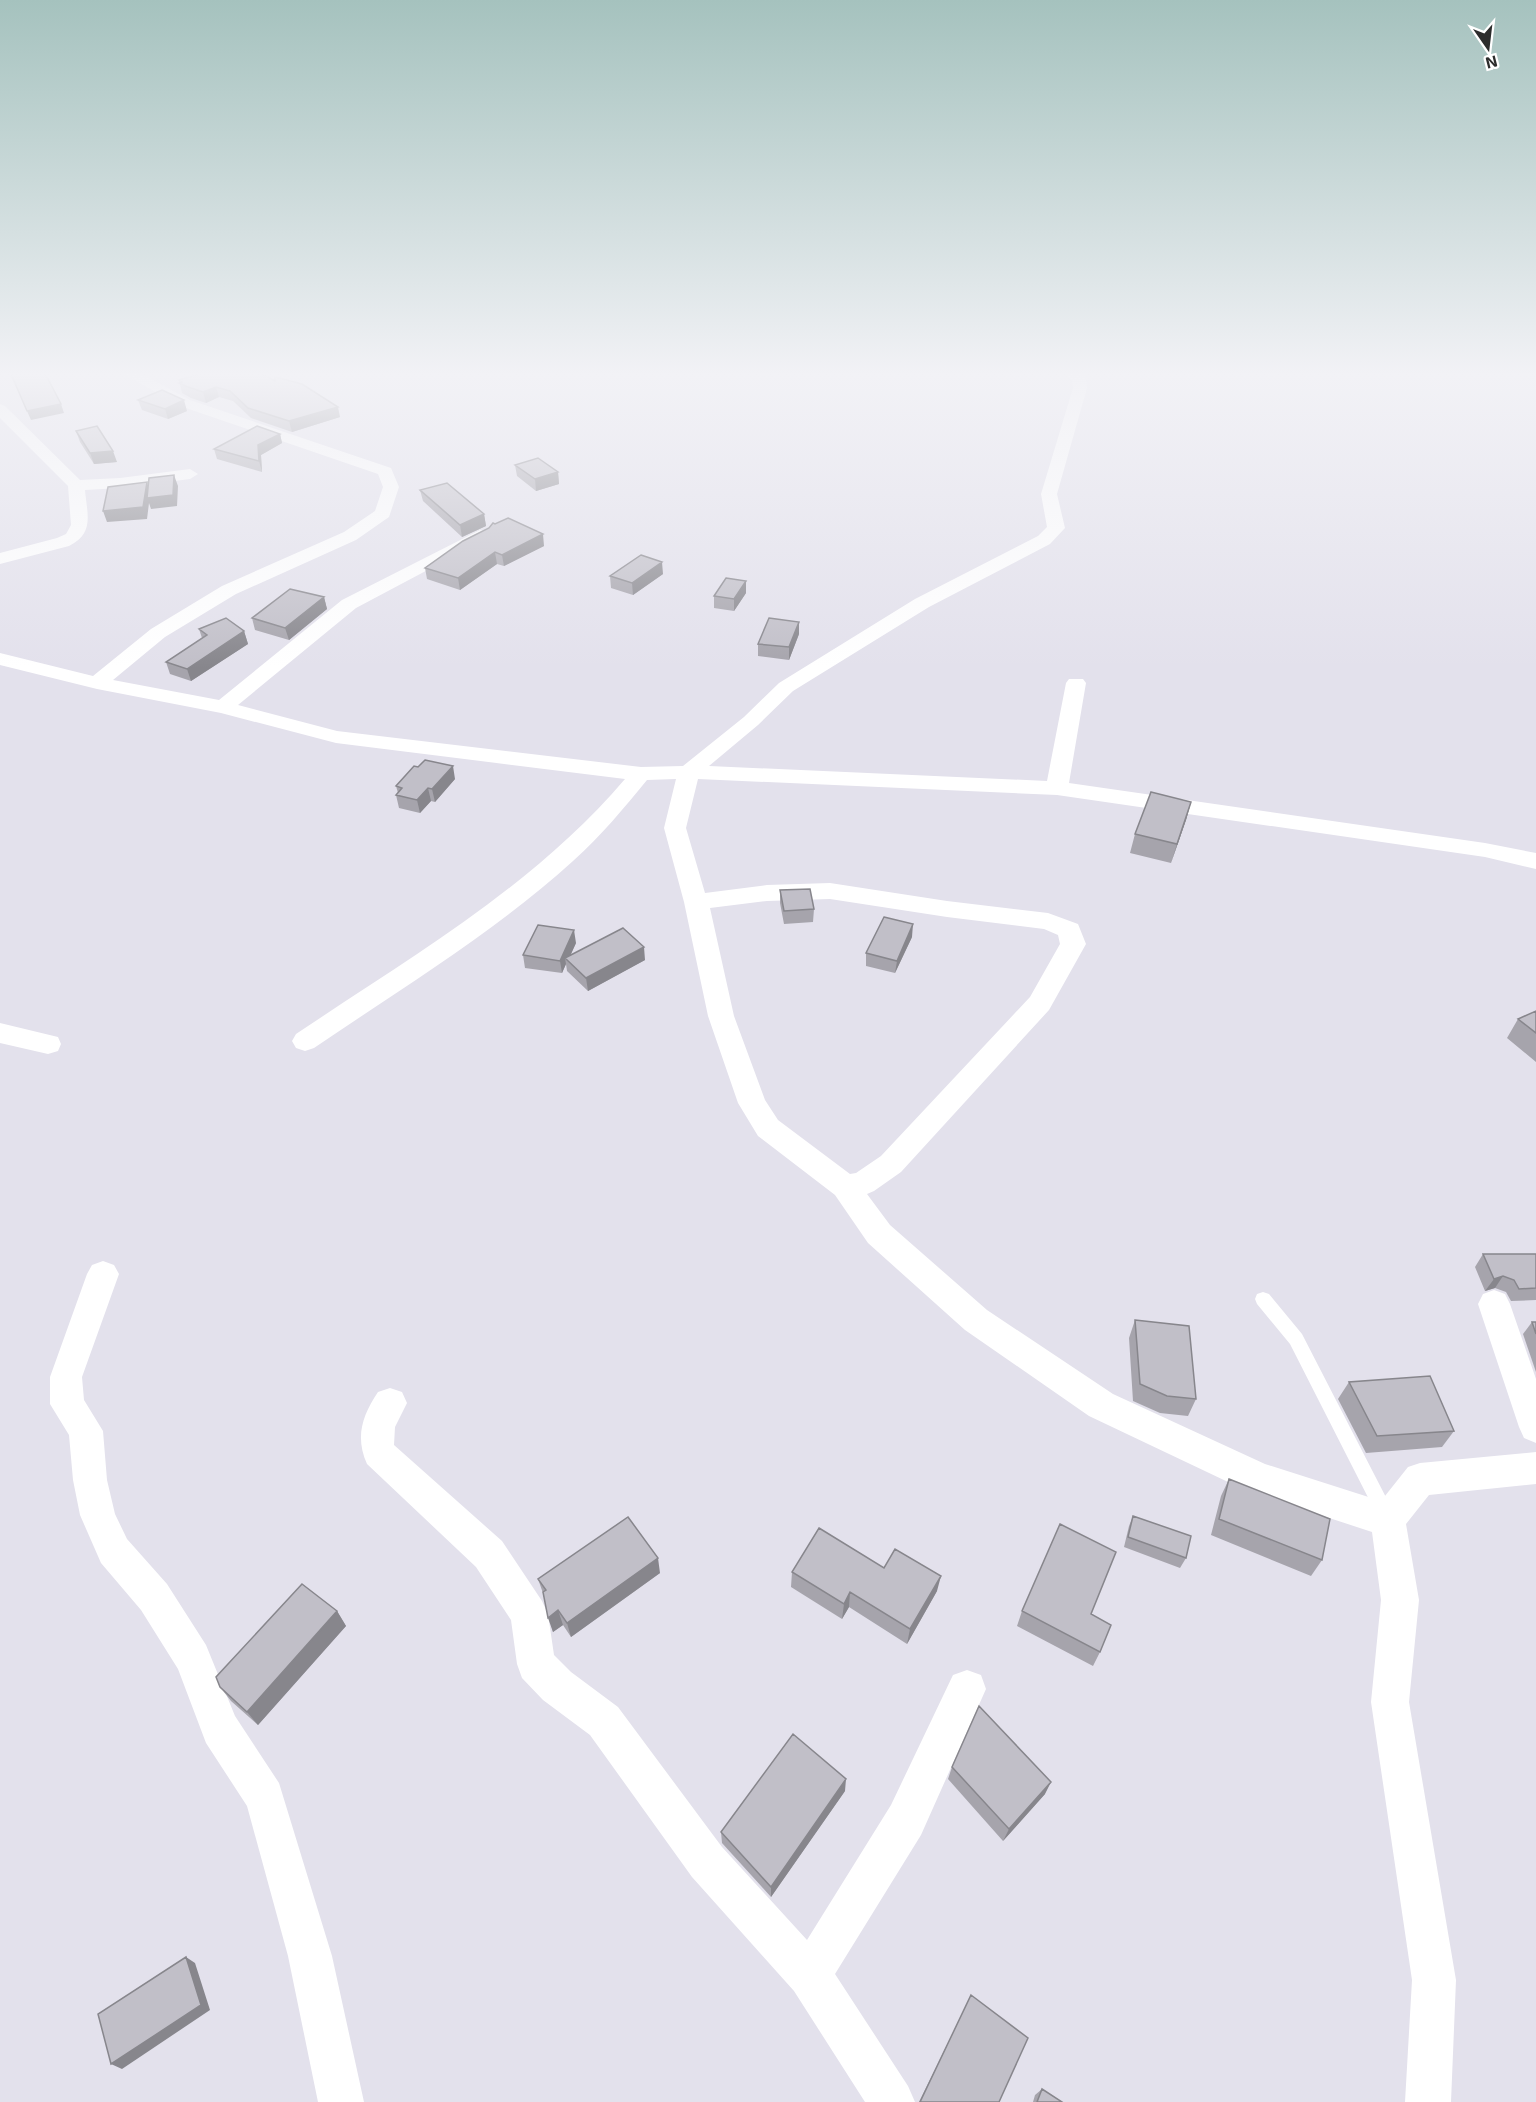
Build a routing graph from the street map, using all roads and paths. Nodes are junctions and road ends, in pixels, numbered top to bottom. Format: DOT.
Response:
graph roads {
  1 [pos="63,472"];
  2 [pos="384,472"];
  3 [pos="1055,472"];
  4 [pos="190,474"];
  5 [pos="76,485"];
  6 [pos="484,533"];
  7 [pos="0,559"];
  8 [pos="0,659"];
  9 [pos="97,683"];
  10 [pos="1076,683"];
  11 [pos="223,707"];
  12 [pos="689,772"];
  13 [pos="641,774"];
  14 [pos="1058,789"];
  15 [pos="1536,861"];
  16 [pos="696,902"];
  17 [pos="0,1033"];
  18 [pos="305,1041"];
  19 [pos="48,1044"];
  20 [pos="845,1187"];
  21 [pos="103,1274"];
  22 [pos="1263,1299"];
  23 [pos="1494,1304"];
  24 [pos="390,1403"];
  25 [pos="1536,1427"];
  26 [pos="1536,1468"];
  27 [pos="1389,1520"];
  28 [pos="968,1689"];
  29 [pos="810,1975"];
  30 [pos="341,2102"];
  31 [pos="892,2102"];
  32 [pos="1428,2102"];
  1 -- 5 [label="street"];
  2 -- 9 [label="street"];
  3 -- 12 [label="street"];
  4 -- 5 [label="street"];
  5 -- 7 [label="street"];
  6 -- 11 [label="street"];
  8 -- 9 [label="street"];
  9 -- 11 [label="street"];
  10 -- 14 [label="street"];
  11 -- 13 [label="street"];
  12 -- 13 [label="street"];
  12 -- 14 [label="street"];
  12 -- 16 [label="street"];
  13 -- 18 [label="street"];
  14 -- 15 [label="street"];
  16 -- 20 [label="street"];
  16 -- 20 [label="street"];
  17 -- 19 [label="street"];
  20 -- 27 [label="street"];
  21 -- 30 [label="street"];
  22 -- 27 [label="lane"];
  23 -- 25 [label="street"];
  24 -- 29 [label="street"];
  26 -- 27 [label="street"];
  27 -- 32 [label="street"];
  28 -- 29 [label="street"];
  29 -- 31 [label="street"];
}
